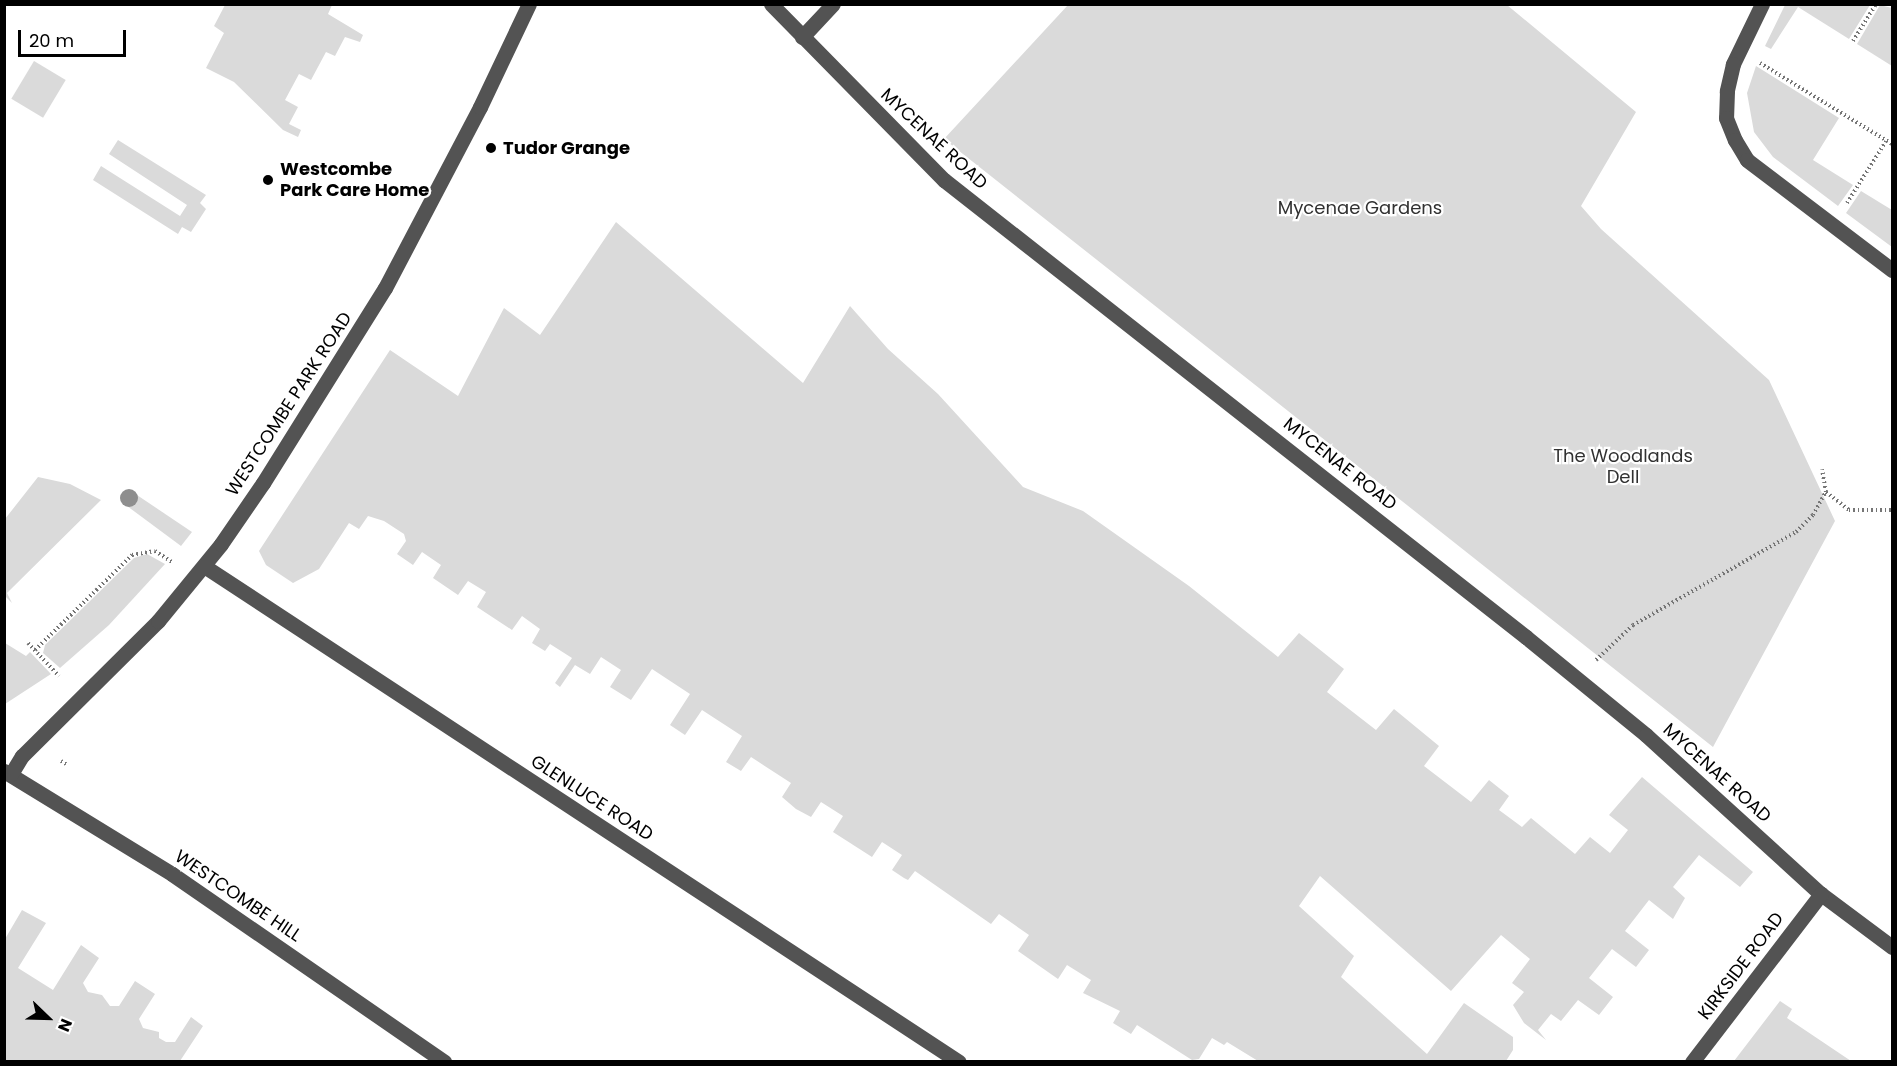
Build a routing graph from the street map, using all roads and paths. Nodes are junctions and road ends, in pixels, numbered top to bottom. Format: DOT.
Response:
graph roads {
  1 [pos="529,4"];
  2 [pos="771,4"];
  3 [pos="833,4"];
  4 [pos="1762,4"];
  5 [pos="1876,4"];
  6 [pos="802,37"];
  7 [pos="1853,41"];
  8 [pos="1752,58"];
  9 [pos="1887,141"];
  10 [pos="1893,144"];
  11 [pos="1857,188"];
  12 [pos="1893,270"];
  13 [pos="1822,469"];
  14 [pos="1826,492"];
  15 [pos="1893,510"];
  16 [pos="173,562"];
  17 [pos="204,566"];
  18 [pos="28,643"];
  19 [pos="35,650"];
  20 [pos="1596,660"];
  21 [pos="59,676"];
  22 [pos="8,772"];
  23 [pos="1821,894"];
  24 [pos="1893,947"];
  25 [pos="445,1062"];
  26 [pos="959,1062"];
  27 [pos="1692,1062"];
  1 -- 17 [label="street, WESTCOMBE PARK ROAD"];
  2 -- 6 [label="street, MYCENAE ROAD"];
  3 -- 6 [label="street"];
  4 -- 12 [label="street"];
  5 -- 7 [label="path"];
  6 -- 23 [label="street, MYCENAE ROAD"];
  8 -- 9 [label="path"];
  9 -- 10 [label="path"];
  9 -- 11 [label="path"];
  13 -- 14 [label="path"];
  14 -- 15 [label="path"];
  14 -- 20 [label="path"];
  16 -- 19 [label="path"];
  17 -- 22 [label="street, WESTCOMBE PARK ROAD"];
  17 -- 26 [label="street, GLENLUCE ROAD"];
  18 -- 19 [label="path"];
  19 -- 21 [label="path"];
  22 -- 25 [label="street, WESTCOMBE HILL"];
  23 -- 24 [label="street, MYCENAE ROAD"];
  23 -- 27 [label="street, KIRKSIDE ROAD"];
}
